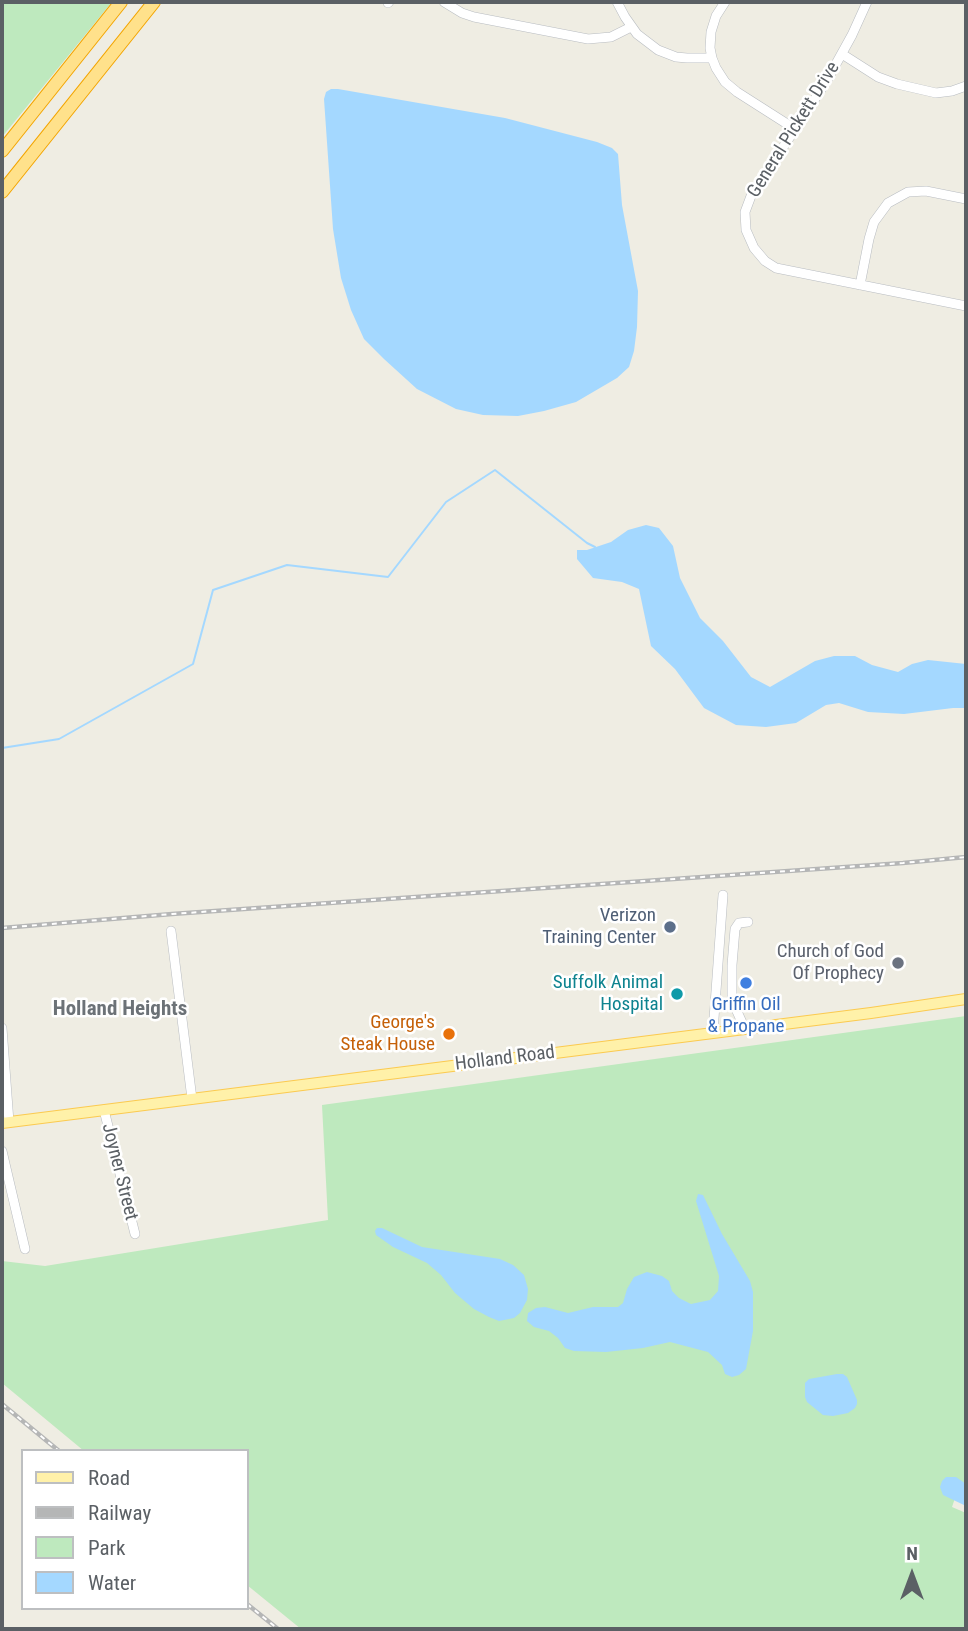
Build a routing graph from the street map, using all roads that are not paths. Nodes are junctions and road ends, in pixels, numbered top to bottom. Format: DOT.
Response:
graph roads {
  1 [pos="121,2"];
  2 [pos="154,2"];
  3 [pos="444,2"];
  4 [pos="617,2"];
  5 [pos="725,2"];
  6 [pos="867,2"];
  7 [pos="631,27"];
  8 [pos="842,54"];
  9 [pos="712,58"];
  10 [pos="966,86"];
  11 [pos="795,129"];
  12 [pos="2,151"];
  13 [pos="2,192"];
  14 [pos="966,199"];
  15 [pos="860,285"];
  16 [pos="966,306"];
  17 [pos="723,895"];
  18 [pos="748,922"];
  19 [pos="171,931"];
  20 [pos="966,999"];
  21 [pos="2,1028"];
  22 [pos="745,1028"];
  23 [pos="713,1032"];
  24 [pos="192,1099"];
  25 [pos="104,1110"];
  26 [pos="5,1123"];
  27 [pos="2,1151"];
  28 [pos="135,1234"];
  29 [pos="26,1249"];
  1 -- 12 [label="highway"];
  2 -- 13 [label="highway"];
  3 -- 7 [label="street"];
  4 -- 7 [label="street"];
  5 -- 9 [label="street"];
  6 -- 8 [label="street, General Pickett Drive"];
  7 -- 9 [label="street"];
  8 -- 10 [label="street"];
  8 -- 11 [label="street, General Pickett Drive"];
  9 -- 11 [label="street"];
  11 -- 15 [label="street, General Pickett Drive"];
  14 -- 15 [label="street"];
  15 -- 16 [label="street, General Pickett Drive"];
  17 -- 23 [label="street"];
  18 -- 22 [label="street"];
  19 -- 24 [label="street"];
  20 -- 22 [label="main road, Holland Road"];
  21 -- 26 [label="street"];
  22 -- 23 [label="main road, Holland Road"];
  23 -- 24 [label="main road, Holland Road"];
  24 -- 25 [label="main road, Holland Road"];
  25 -- 26 [label="main road, Holland Road"];
  25 -- 28 [label="street, Joyner Street"];
  27 -- 29 [label="street"];
}
